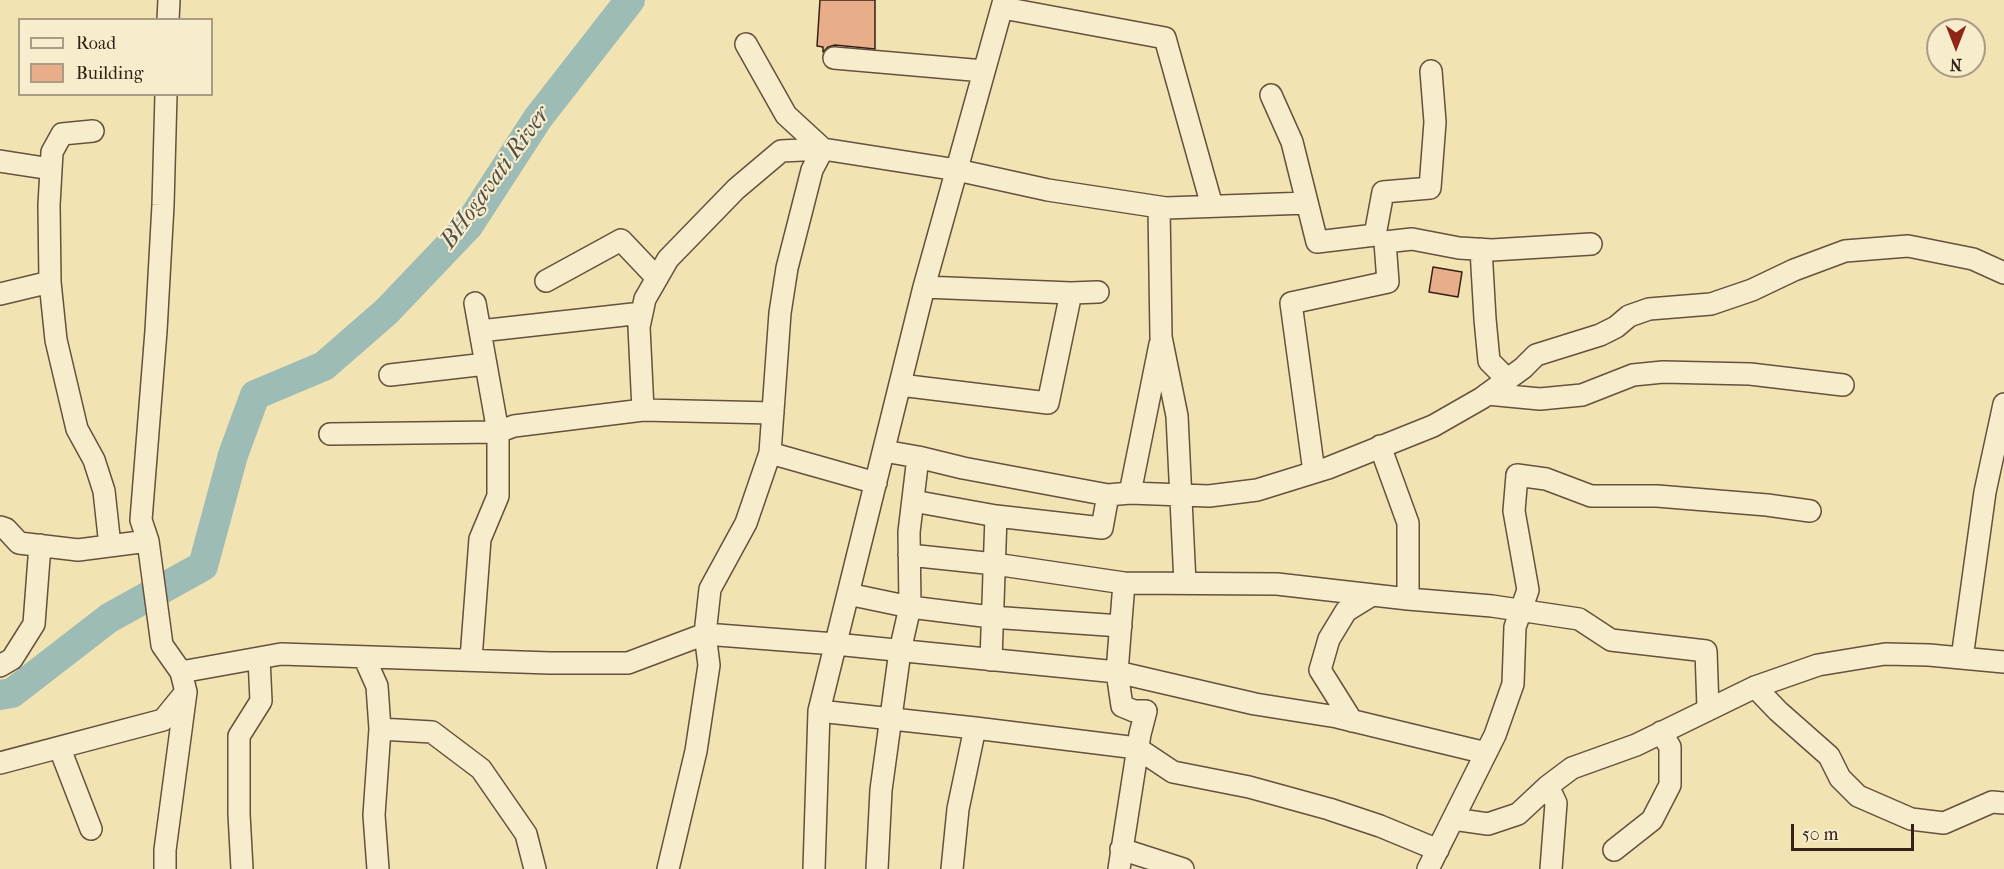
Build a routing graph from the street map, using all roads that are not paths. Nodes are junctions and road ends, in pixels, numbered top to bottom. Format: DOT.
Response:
graph roads {
  1 [pos="169,0"];
  2 [pos="1003,4"];
  3 [pos="168,18"];
  4 [pos="746,44"];
  5 [pos="834,58"];
  6 [pos="984,71"];
  7 [pos="1431,71"];
  8 [pos="1271,95"];
  9 [pos="166,96"];
  10 [pos="93,131"];
  11 [pos="823,149"];
  12 [pos="0,160"];
  13 [pos="51,169"];
  14 [pos="957,170"];
  15 [pos="1307,203"];
  16 [pos="1212,206"];
  17 [pos="1159,207"];
  18 [pos="1591,244"];
  19 [pos="1481,249"];
  20 [pos="2004,273"];
  21 [pos="657,278"];
  22 [pos="546,281"];
  23 [pos="50,282"];
  24 [pos="924,287"];
  25 [pos="1098,292"];
  26 [pos="1071,293"];
  27 [pos="0,294"];
  28 [pos="475,303"];
  29 [pos="642,313"];
  30 [pos="480,331"];
  31 [pos="1161,337"];
  32 [pos="486,364"];
  33 [pos="390,375"];
  34 [pos="1508,380"];
  35 [pos="900,385"];
  36 [pos="1843,385"];
  37 [pos="1487,394"];
  38 [pos="643,410"];
  39 [pos="2003,412"];
  40 [pos="773,413"];
  41 [pos="498,432"];
  42 [pos="330,434"];
  43 [pos="1380,446"];
  44 [pos="884,451"];
  45 [pos="770,453"];
  46 [pos="918,457"];
  47 [pos="1314,472"];
  48 [pos="1996,478"];
  49 [pos="876,483"];
  50 [pos="1130,493"];
  51 [pos="1108,495"];
  52 [pos="1182,496"];
  53 [pos="913,501"];
  54 [pos="1810,511"];
  55 [pos="996,516"];
  56 [pos="0,527"];
  57 [pos="40,545"];
  58 [pos="110,546"];
  59 [pos="150,550"];
  60 [pos="909,555"];
  61 [pos="994,564"];
  62 [pos="1124,583"];
  63 [pos="1185,583"];
  64 [pos="848,594"];
  65 [pos="1372,595"];
  66 [pos="1408,599"];
  67 [pos="910,607"];
  68 [pos="1521,611"];
  69 [pos="991,617"];
  70 [pos="1121,626"];
  71 [pos="705,634"];
  72 [pos="835,644"];
  73 [pos="900,651"];
  74 [pos="364,657"];
  75 [pos="259,658"];
  76 [pos="1962,658"];
  77 [pos="471,659"];
  78 [pos="991,660"];
  79 [pos="2004,662"];
  80 [pos="0,666"];
  81 [pos="181,672"];
  82 [pos="1118,672"];
  83 [pos="1755,687"];
  84 [pos="186,692"];
  85 [pos="1708,708"];
  86 [pos="819,711"];
  87 [pos="892,719"];
  88 [pos="1352,721"];
  89 [pos="975,728"];
  90 [pos="380,729"];
  91 [pos="1662,732"];
  92 [pos="1137,748"];
  93 [pos="60,749"];
  94 [pos="1486,753"];
  95 [pos="0,764"];
  96 [pos="1548,786"];
  97 [pos="2004,803"];
  98 [pos="1453,819"];
  99 [pos="91,829"];
  100 [pos="1438,850"];
  101 [pos="1614,850"];
  102 [pos="1120,859"];
  103 [pos="165,869"];
  104 [pos="242,869"];
  105 [pos="378,869"];
  106 [pos="535,869"];
  107 [pos="668,869"];
  108 [pos="814,869"];
  109 [pos="877,869"];
  110 [pos="952,869"];
  111 [pos="1183,869"];
  112 [pos="1428,869"];
  113 [pos="1551,869"];
  1 -- 3 [label="street"];
  2 -- 6 [label="street"];
  2 -- 16 [label="street"];
  4 -- 11 [label="street"];
  5 -- 6 [label="street"];
  6 -- 14 [label="street"];
  7 -- 15 [label="street"];
  8 -- 15 [label="street"];
  9 -- 59 [label="street"];
  10 -- 13 [label="street"];
  11 -- 14 [label="street"];
  11 -- 21 [label="street"];
  11 -- 40 [label="street"];
  12 -- 13 [label="street"];
  13 -- 23 [label="street"];
  14 -- 17 [label="street"];
  14 -- 24 [label="street"];
  15 -- 16 [label="street"];
  16 -- 17 [label="street"];
  17 -- 31 [label="street"];
  18 -- 19 [label="street"];
  19 -- 34 [label="street"];
  19 -- 47 [label="street"];
  20 -- 34 [label="street"];
  21 -- 22 [label="street"];
  21 -- 29 [label="street"];
  23 -- 27 [label="street"];
  23 -- 58 [label="street"];
  24 -- 26 [label="street"];
  24 -- 35 [label="street"];
  25 -- 26 [label="street"];
  26 -- 35 [label="street"];
  28 -- 30 [label="street"];
  29 -- 30 [label="street"];
  29 -- 38 [label="street"];
  30 -- 32 [label="street"];
  31 -- 50 [label="street"];
  31 -- 52 [label="street"];
  32 -- 33 [label="street"];
  32 -- 41 [label="street"];
  34 -- 37 [label="street"];
  35 -- 44 [label="street"];
  36 -- 37 [label="street"];
  37 -- 43 [label="street"];
  38 -- 40 [label="street"];
  38 -- 41 [label="street"];
  39 -- 48 [label="street"];
  40 -- 45 [label="street"];
  41 -- 42 [label="street"];
  41 -- 77 [label="street"];
  43 -- 47 [label="street"];
  43 -- 66 [label="street"];
  44 -- 46 [label="street"];
  44 -- 49 [label="street"];
  45 -- 49 [label="street"];
  45 -- 71 [label="street"];
  46 -- 51 [label="street"];
  46 -- 53 [label="street"];
  47 -- 52 [label="street"];
  48 -- 76 [label="street"];
  49 -- 64 [label="street"];
  50 -- 51 [label="street"];
  50 -- 52 [label="street"];
  51 -- 55 [label="street"];
  52 -- 63 [label="street"];
  53 -- 55 [label="street"];
  53 -- 60 [label="street"];
  54 -- 68 [label="street"];
  55 -- 61 [label="street"];
  56 -- 57 [label="street"];
  57 -- 58 [label="street"];
  57 -- 80 [label="street"];
  58 -- 59 [label="street"];
  59 -- 81 [label="street"];
  60 -- 61 [label="street"];
  60 -- 67 [label="street"];
  61 -- 62 [label="street"];
  61 -- 69 [label="street"];
  62 -- 63 [label="street"];
  62 -- 70 [label="street"];
  63 -- 65 [label="street"];
  64 -- 67 [label="street"];
  64 -- 72 [label="street"];
  65 -- 66 [label="street"];
  65 -- 88 [label="street"];
  66 -- 68 [label="street"];
  67 -- 69 [label="street"];
  67 -- 73 [label="street"];
  68 -- 85 [label="street"];
  68 -- 94 [label="street"];
  69 -- 70 [label="street"];
  69 -- 78 [label="street"];
  70 -- 82 [label="street"];
  71 -- 72 [label="street"];
  71 -- 77 [label="street"];
  71 -- 107 [label="street"];
  72 -- 73 [label="street"];
  72 -- 86 [label="street"];
  73 -- 78 [label="street"];
  73 -- 87 [label="street"];
  74 -- 75 [label="street"];
  74 -- 77 [label="street"];
  74 -- 90 [label="street"];
  75 -- 81 [label="street"];
  75 -- 104 [label="street"];
  76 -- 79 [label="street"];
  76 -- 83 [label="street"];
  78 -- 82 [label="street"];
  81 -- 84 [label="street"];
  82 -- 88 [label="street"];
  82 -- 92 [label="street"];
  83 -- 85 [label="street"];
  83 -- 97 [label="street"];
  84 -- 93 [label="street"];
  84 -- 103 [label="street"];
  85 -- 91 [label="street"];
  86 -- 87 [label="street"];
  86 -- 108 [label="street"];
  87 -- 89 [label="street"];
  87 -- 109 [label="street"];
  88 -- 94 [label="street"];
  89 -- 92 [label="street"];
  89 -- 110 [label="street"];
  90 -- 105 [label="street"];
  90 -- 106 [label="street"];
  91 -- 96 [label="street"];
  91 -- 101 [label="street"];
  92 -- 100 [label="street"];
  92 -- 102 [label="street"];
  93 -- 95 [label="street"];
  93 -- 99 [label="street"];
  94 -- 98 [label="street"];
  96 -- 98 [label="street"];
  96 -- 113 [label="street"];
  98 -- 100 [label="street"];
  100 -- 112 [label="street"];
  102 -- 111 [label="street"];
}
